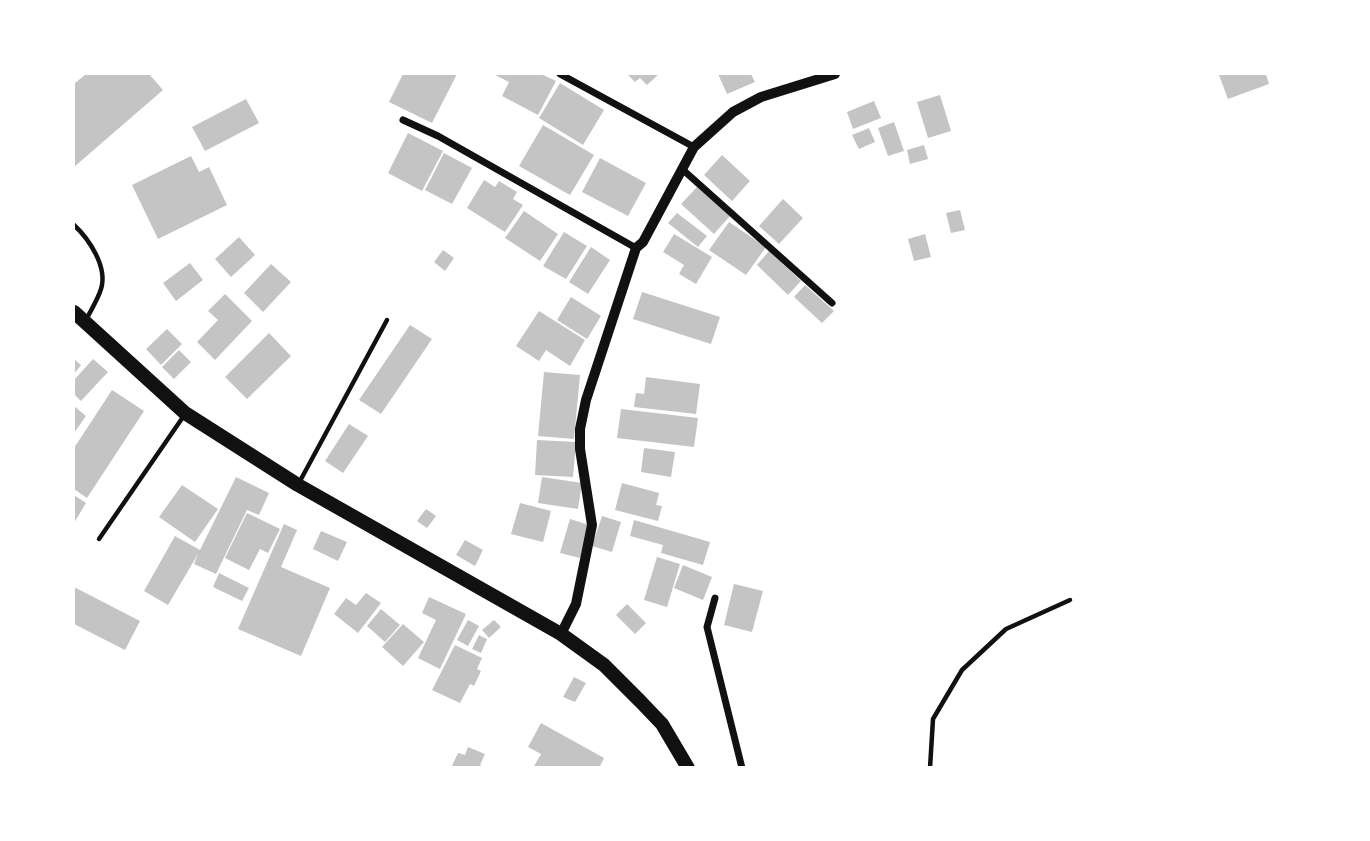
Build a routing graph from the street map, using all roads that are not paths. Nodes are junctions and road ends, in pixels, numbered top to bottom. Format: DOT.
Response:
graph roads {
  1 [pos="560,74"];
  2 [pos="835,74"];
  3 [pos="403,120"];
  4 [pos="694,147"];
  5 [pos="682,169"];
  6 [pos="74,225"];
  7 [pos="636,248"];
  8 [pos="832,303"];
  9 [pos="74,312"];
  10 [pos="387,320"];
  11 [pos="85,323"];
  12 [pos="185,413"];
  13 [pos="298,485"];
  14 [pos="99,539"];
  15 [pos="715,598"];
  16 [pos="1070,600"];
  17 [pos="561,634"];
  18 [pos="688,768"];
  19 [pos="742,768"];
  20 [pos="930,768"];
  1 -- 4 [label="street"];
  2 -- 4 [label="street"];
  3 -- 7 [label="street"];
  4 -- 5 [label="street"];
  5 -- 7 [label="street"];
  5 -- 8 [label="street"];
  6 -- 11 [label="lane"];
  7 -- 17 [label="street"];
  9 -- 11 [label="highway"];
  10 -- 13 [label="lane"];
  11 -- 12 [label="highway"];
  12 -- 13 [label="highway"];
  12 -- 14 [label="lane"];
  13 -- 17 [label="highway"];
  15 -- 19 [label="street"];
  16 -- 20 [label="lane"];
  17 -- 18 [label="highway"];
}
